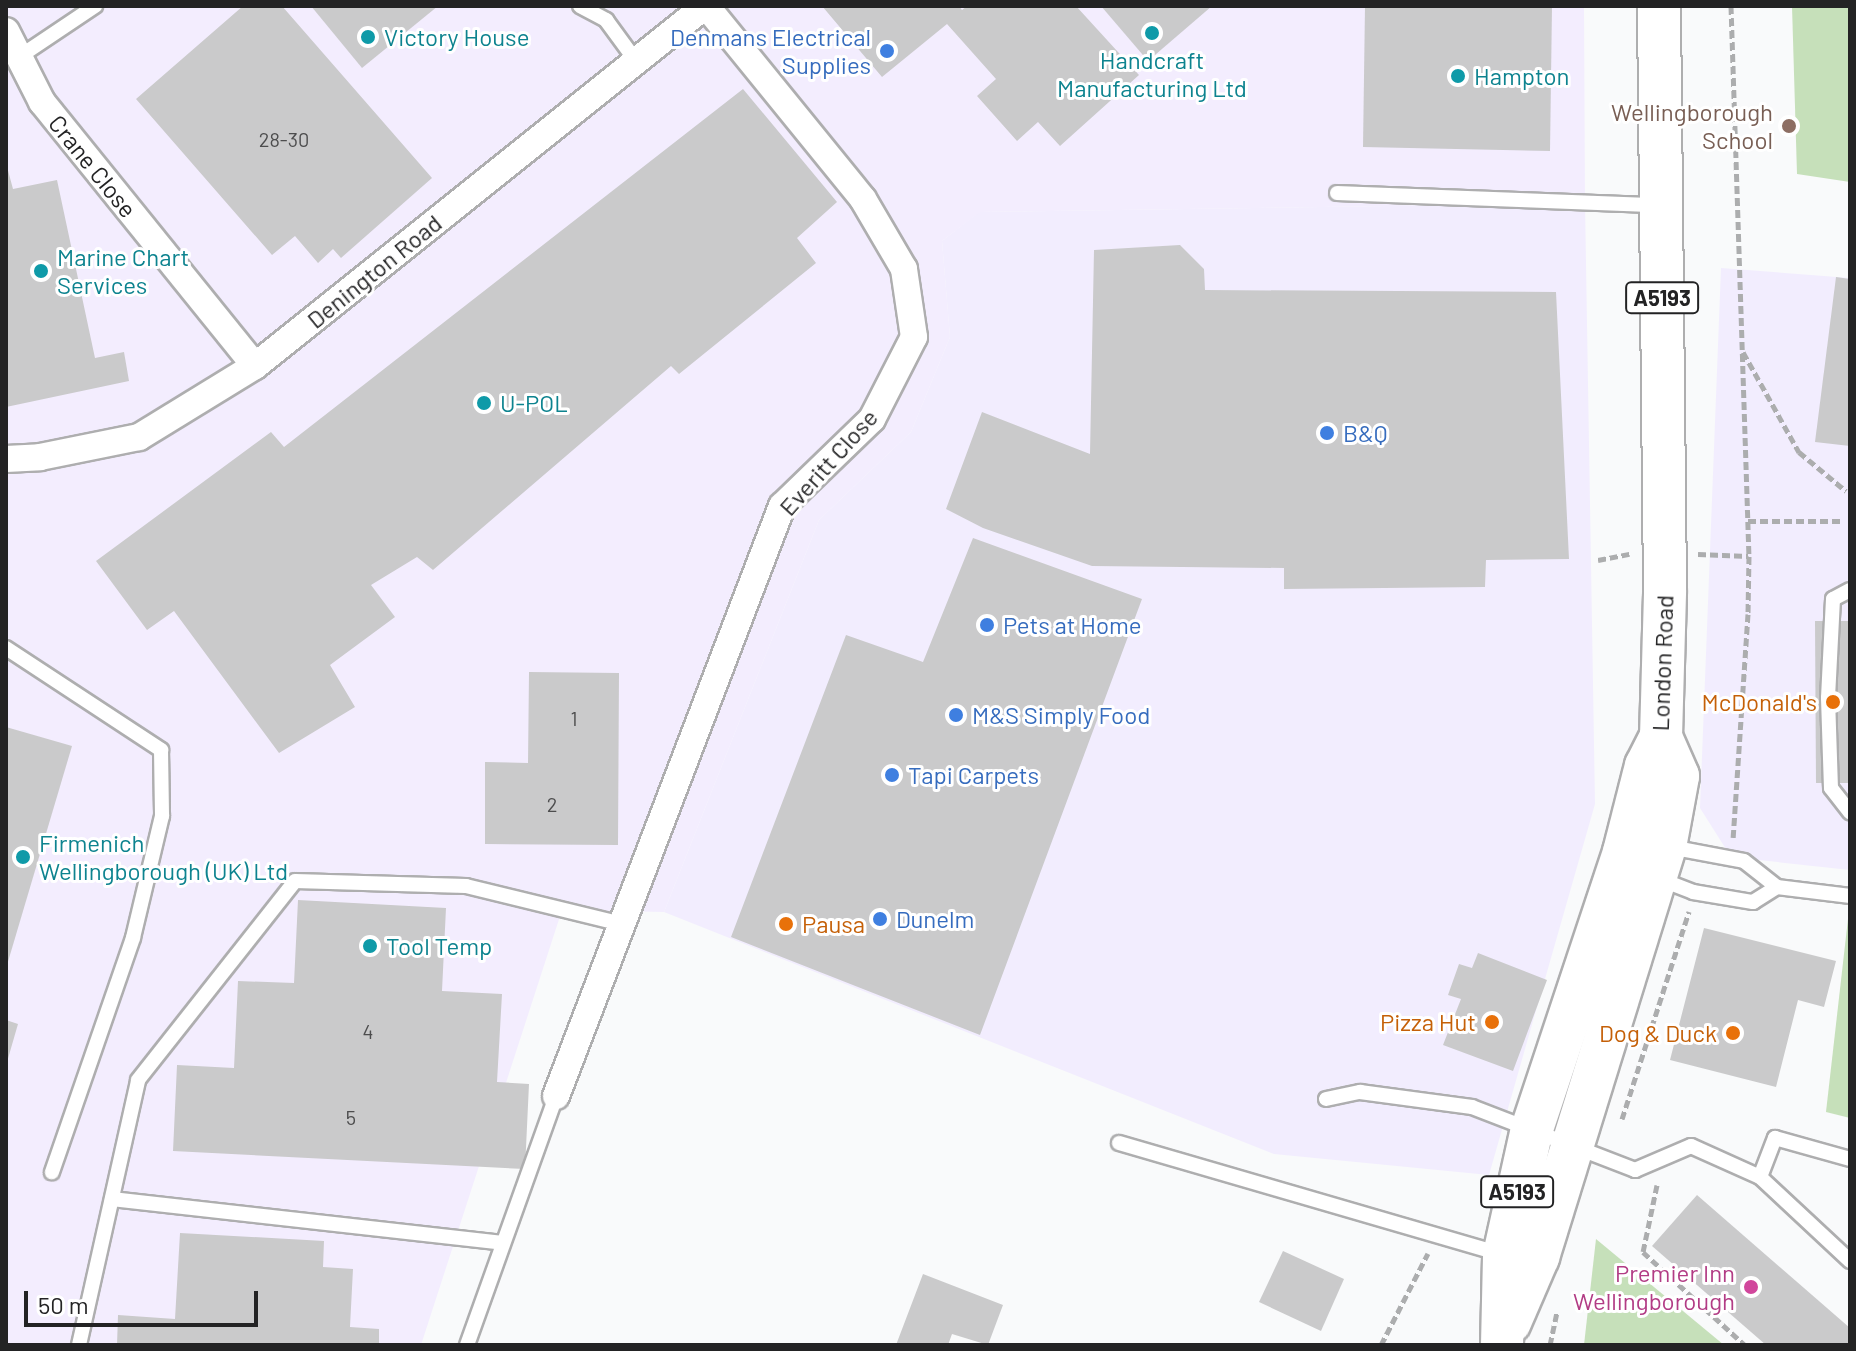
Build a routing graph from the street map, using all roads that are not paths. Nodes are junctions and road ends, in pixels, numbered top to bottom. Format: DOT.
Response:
graph roads {
  1 [pos="95,6"];
  2 [pos="580,6"];
  3 [pos="705,6"];
  4 [pos="1659,6"];
  5 [pos="6,31"];
  6 [pos="19,57"];
  7 [pos="636,61"];
  8 [pos="1337,193"];
  9 [pos="1661,205"];
  10 [pos="255,366"];
  11 [pos="6,459"];
  12 [pos="1850,590"];
  13 [pos="6,648"];
  14 [pos="1850,812"];
  15 [pos="1645,858"];
  16 [pos="1777,887"];
  17 [pos="1850,896"];
  18 [pos="622,924"];
  19 [pos="556,1096"];
  20 [pos="1326,1099"];
  21 [pos="1532,1129"];
  22 [pos="1119,1143"];
  23 [pos="1571,1146"];
  24 [pos="1850,1159"];
  25 [pos="52,1172"];
  26 [pos="1760,1177"];
  27 [pos="112,1199"];
  28 [pos="503,1243"];
  29 [pos="1504,1255"];
  30 [pos="1850,1261"];
  31 [pos="1503,1340"];
  32 [pos="79,1345"];
  33 [pos="467,1345"];
  1 -- 6 [label="lane"];
  2 -- 7 [label="lane"];
  3 -- 7 [label="street, Denington Road"];
  3 -- 18 [label="street, Everitt Close"];
  4 -- 9 [label="main road, London Road / A5193"];
  5 -- 6 [label="street, Crane Close"];
  6 -- 10 [label="street, Crane Close"];
  7 -- 10 [label="street, Denington Road"];
  8 -- 9 [label="lane"];
  9 -- 15 [label="main road, London Road / A5193"];
  10 -- 11 [label="street, Denington Road"];
  12 -- 14 [label="lane"];
  13 -- 25 [label="lane"];
  15 -- 16 [label="lane"];
  15 -- 16 [label="lane"];
  15 -- 21 [label="main road, London Road / A5193"];
  15 -- 23 [label="main road"];
  16 -- 17 [label="lane"];
  18 -- 19 [label="street, Everitt Close"];
  18 -- 27 [label="lane"];
  19 -- 28 [label="lane"];
  20 -- 21 [label="lane"];
  21 -- 23 [label="lane"];
  21 -- 29 [label="main road, London Road / A5193"];
  22 -- 29 [label="lane"];
  23 -- 26 [label="lane"];
  23 -- 31 [label="main road"];
  24 -- 26 [label="lane"];
  26 -- 30 [label="lane"];
  27 -- 28 [label="lane"];
  27 -- 32 [label="lane"];
  28 -- 33 [label="lane"];
  29 -- 31 [label="main road, London Road / A5193"];
}
